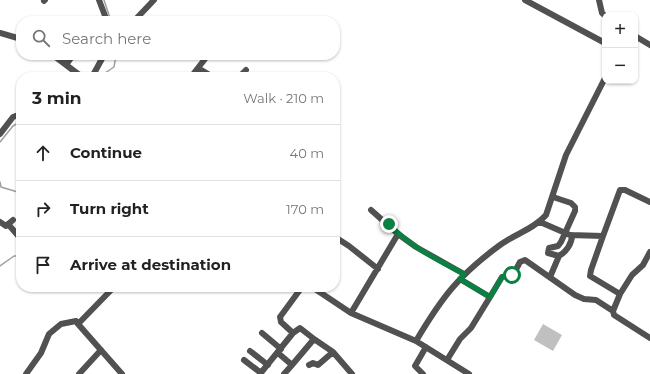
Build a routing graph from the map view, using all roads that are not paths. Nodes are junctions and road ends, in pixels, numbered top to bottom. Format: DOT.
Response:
graph roads {
  1 [pos="99,0"];
  2 [pos="154,0"];
  3 [pos="526,0"];
  4 [pos="600,0"];
  5 [pos="602,13"];
  6 [pos="105,16"];
  7 [pos="139,16"];
  8 [pos="0,33"];
  9 [pos="16,38"];
  10 [pos="638,38"];
  11 [pos="602,41"];
  12 [pos="650,45"];
  13 [pos="60,60"];
  14 [pos="70,60"];
  15 [pos="101,60"];
  16 [pos="204,60"];
  17 [pos="66,65"];
  18 [pos="198,68"];
  19 [pos="75,72"];
  20 [pos="95,72"];
  21 [pos="195,72"];
  22 [pos="205,72"];
  23 [pos="602,84"];
  24 [pos="16,116"];
  25 [pos="0,134"];
  26 [pos="553,197"];
  27 [pos="650,202"];
  28 [pos="371,210"];
  29 [pos="0,222"];
  30 [pos="540,222"];
  31 [pos="16,230"];
  32 [pos="398,234"];
  33 [pos="569,235"];
  34 [pos="604,236"];
  35 [pos="340,241"];
  36 [pos="650,252"];
  37 [pos="559,256"];
  38 [pos="378,269"];
  39 [pos="550,276"];
  40 [pos="462,277"];
  41 [pos="109,292"];
  42 [pos="298,292"];
  43 [pos="320,292"];
  44 [pos="620,294"];
  45 [pos="490,297"];
  46 [pos="613,311"];
  47 [pos="351,313"];
  48 [pos="78,324"];
  49 [pos="262,333"];
  50 [pos="293,333"];
  51 [pos="650,338"];
  52 [pos="314,339"];
  53 [pos="416,341"];
  54 [pos="426,347"];
  55 [pos="101,350"];
  56 [pos="279,350"];
  57 [pos="250,351"];
  58 [pos="333,352"];
  59 [pos="244,360"];
  60 [pos="447,360"];
  61 [pos="292,364"];
  62 [pos="268,365"];
  63 [pos="309,365"];
  64 [pos="26,374"];
  65 [pos="79,374"];
  66 [pos="122,374"];
  67 [pos="260,374"];
  68 [pos="284,374"];
  69 [pos="352,374"];
  70 [pos="423,374"];
  71 [pos="469,374"];
  1 -- 6 [label="street"];
  2 -- 7 [label="street"];
  3 -- 11 [label="street"];
  4 -- 5 [label="street"];
  8 -- 9 [label="street"];
  10 -- 12 [label="street"];
  13 -- 17 [label="street"];
  14 -- 17 [label="street"];
  15 -- 20 [label="street"];
  16 -- 18 [label="street"];
  17 -- 19 [label="street"];
  18 -- 21 [label="street"];
  18 -- 22 [label="street"];
  23 -- 26 [label="street"];
  24 -- 25 [label="street"];
  26 -- 30 [label="street"];
  26 -- 33 [label="street"];
  27 -- 34 [label="street"];
  28 -- 32 [label="street"];
  29 -- 31 [label="street"];
  30 -- 33 [label="street"];
  30 -- 40 [label="street"];
  32 -- 38 [label="street"];
  32 -- 40 [label="street"];
  33 -- 34 [label="street"];
  33 -- 37 [label="street"];
  33 -- 37 [label="street"];
  34 -- 44 [label="street"];
  35 -- 38 [label="street"];
  36 -- 44 [label="street"];
  37 -- 39 [label="street"];
  38 -- 47 [label="street"];
  39 -- 45 [label="street"];
  39 -- 46 [label="street"];
  40 -- 45 [label="street"];
  40 -- 53 [label="street"];
  41 -- 48 [label="street"];
  42 -- 50 [label="street"];
  43 -- 47 [label="street"];
  44 -- 46 [label="street"];
  45 -- 60 [label="street"];
  46 -- 51 [label="street"];
  47 -- 53 [label="street"];
  48 -- 55 [label="street"];
  48 -- 64 [label="street"];
  49 -- 56 [label="street"];
  50 -- 52 [label="street"];
  50 -- 56 [label="street"];
  52 -- 58 [label="street"];
  52 -- 61 [label="street"];
  53 -- 54 [label="street"];
  54 -- 60 [label="street"];
  54 -- 70 [label="street"];
  55 -- 65 [label="street"];
  55 -- 66 [label="street"];
  56 -- 61 [label="street"];
  56 -- 62 [label="street"];
  57 -- 62 [label="street"];
  58 -- 63 [label="street"];
  58 -- 69 [label="street"];
  59 -- 67 [label="street"];
  60 -- 71 [label="street"];
  61 -- 68 [label="street"];
  62 -- 67 [label="street"];
}
